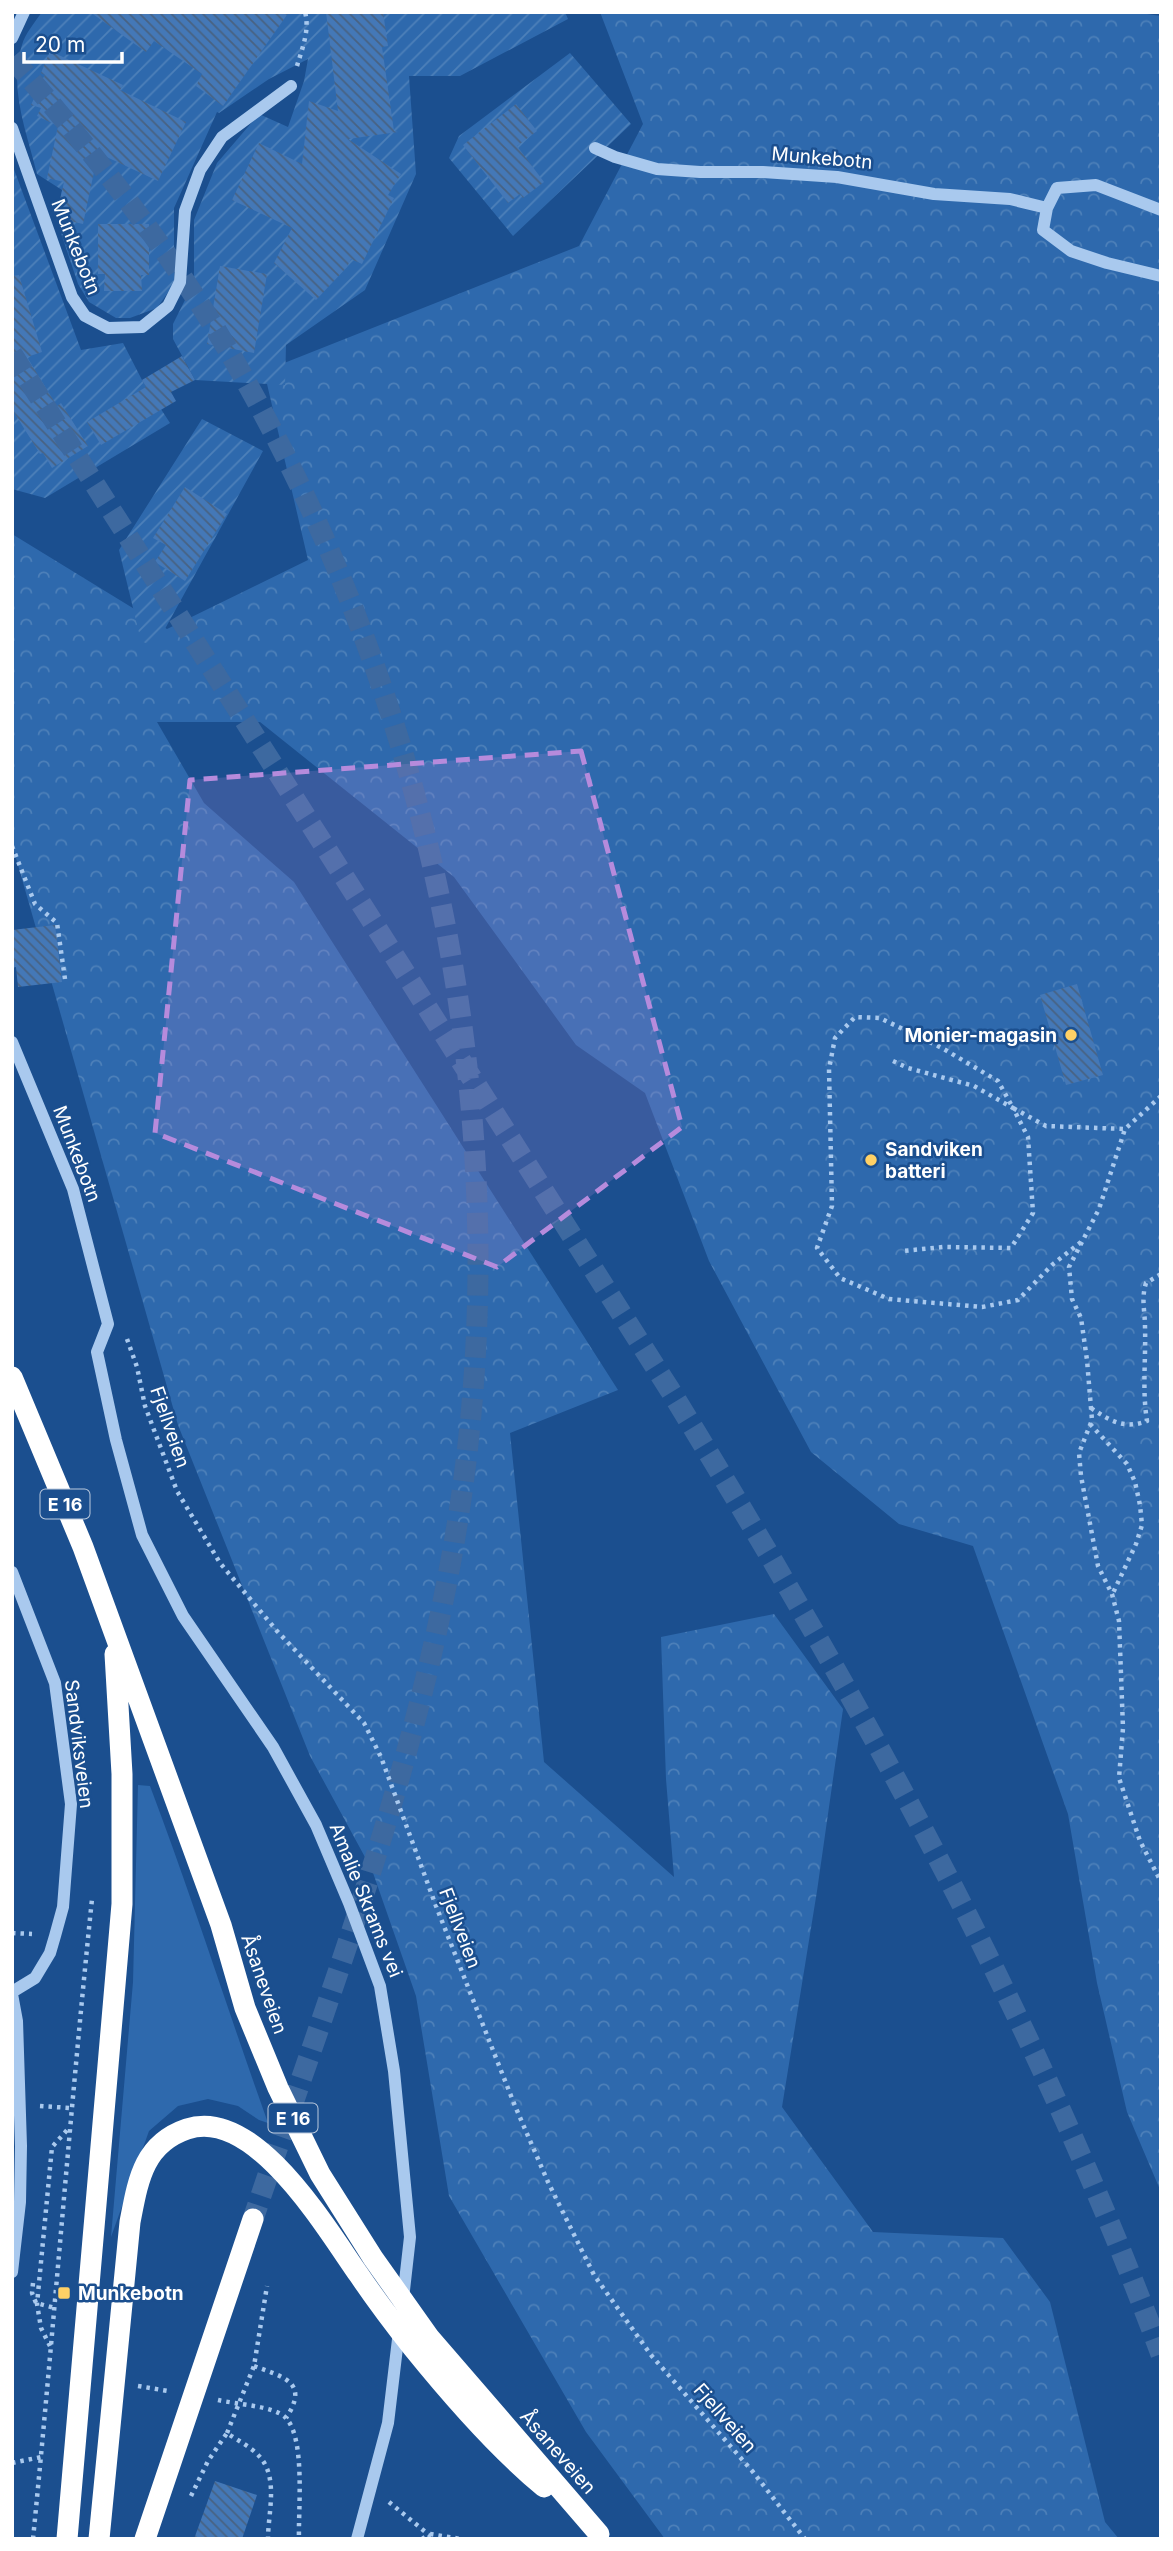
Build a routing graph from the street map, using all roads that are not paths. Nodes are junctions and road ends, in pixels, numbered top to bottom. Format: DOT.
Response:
graph roads {
  1 [pos="24,12"];
  2 [pos="12,38"];
  3 [pos="291,86"];
  4 [pos="12,128"];
  5 [pos="595,148"];
  6 [pos="1047,208"];
  7 [pos="1161,210"];
  8 [pos="1161,276"];
  9 [pos="12,1042"];
  10 [pos="107,1324"];
  11 [pos="12,1377"];
  12 [pos="12,1572"];
  13 [pos="114,1632"];
  14 [pos="12,1993"];
  15 [pos="16,2113"];
  16 [pos="253,2219"];
  17 [pos="12,2272"];
  18 [pos="67,2539"];
  19 [pos="99,2539"];
  20 [pos="145,2539"];
  21 [pos="357,2539"];
  1 -- 2 [label="street"];
  3 -- 4 [label="street, Munkebotn"];
  5 -- 6 [label="street, Munkebotn"];
  6 -- 7 [label="street"];
  6 -- 8 [label="street"];
  9 -- 10 [label="street, Munkebotn"];
  10 -- 21 [label="street, Amalie Skrams vei"];
  11 -- 13 [label="highway, Åsaneveien / E 16"];
  12 -- 14 [label="street, Sandviksveien"];
  13 -- 18 [label="highway, E 16"];
  13 -- 19 [label="highway, Åsaneveien / E 16"];
  14 -- 15 [label="street, Sandviksveien"];
  15 -- 17 [label="street, Sandviksveien"];
  16 -- 20 [label="highway"];
}
